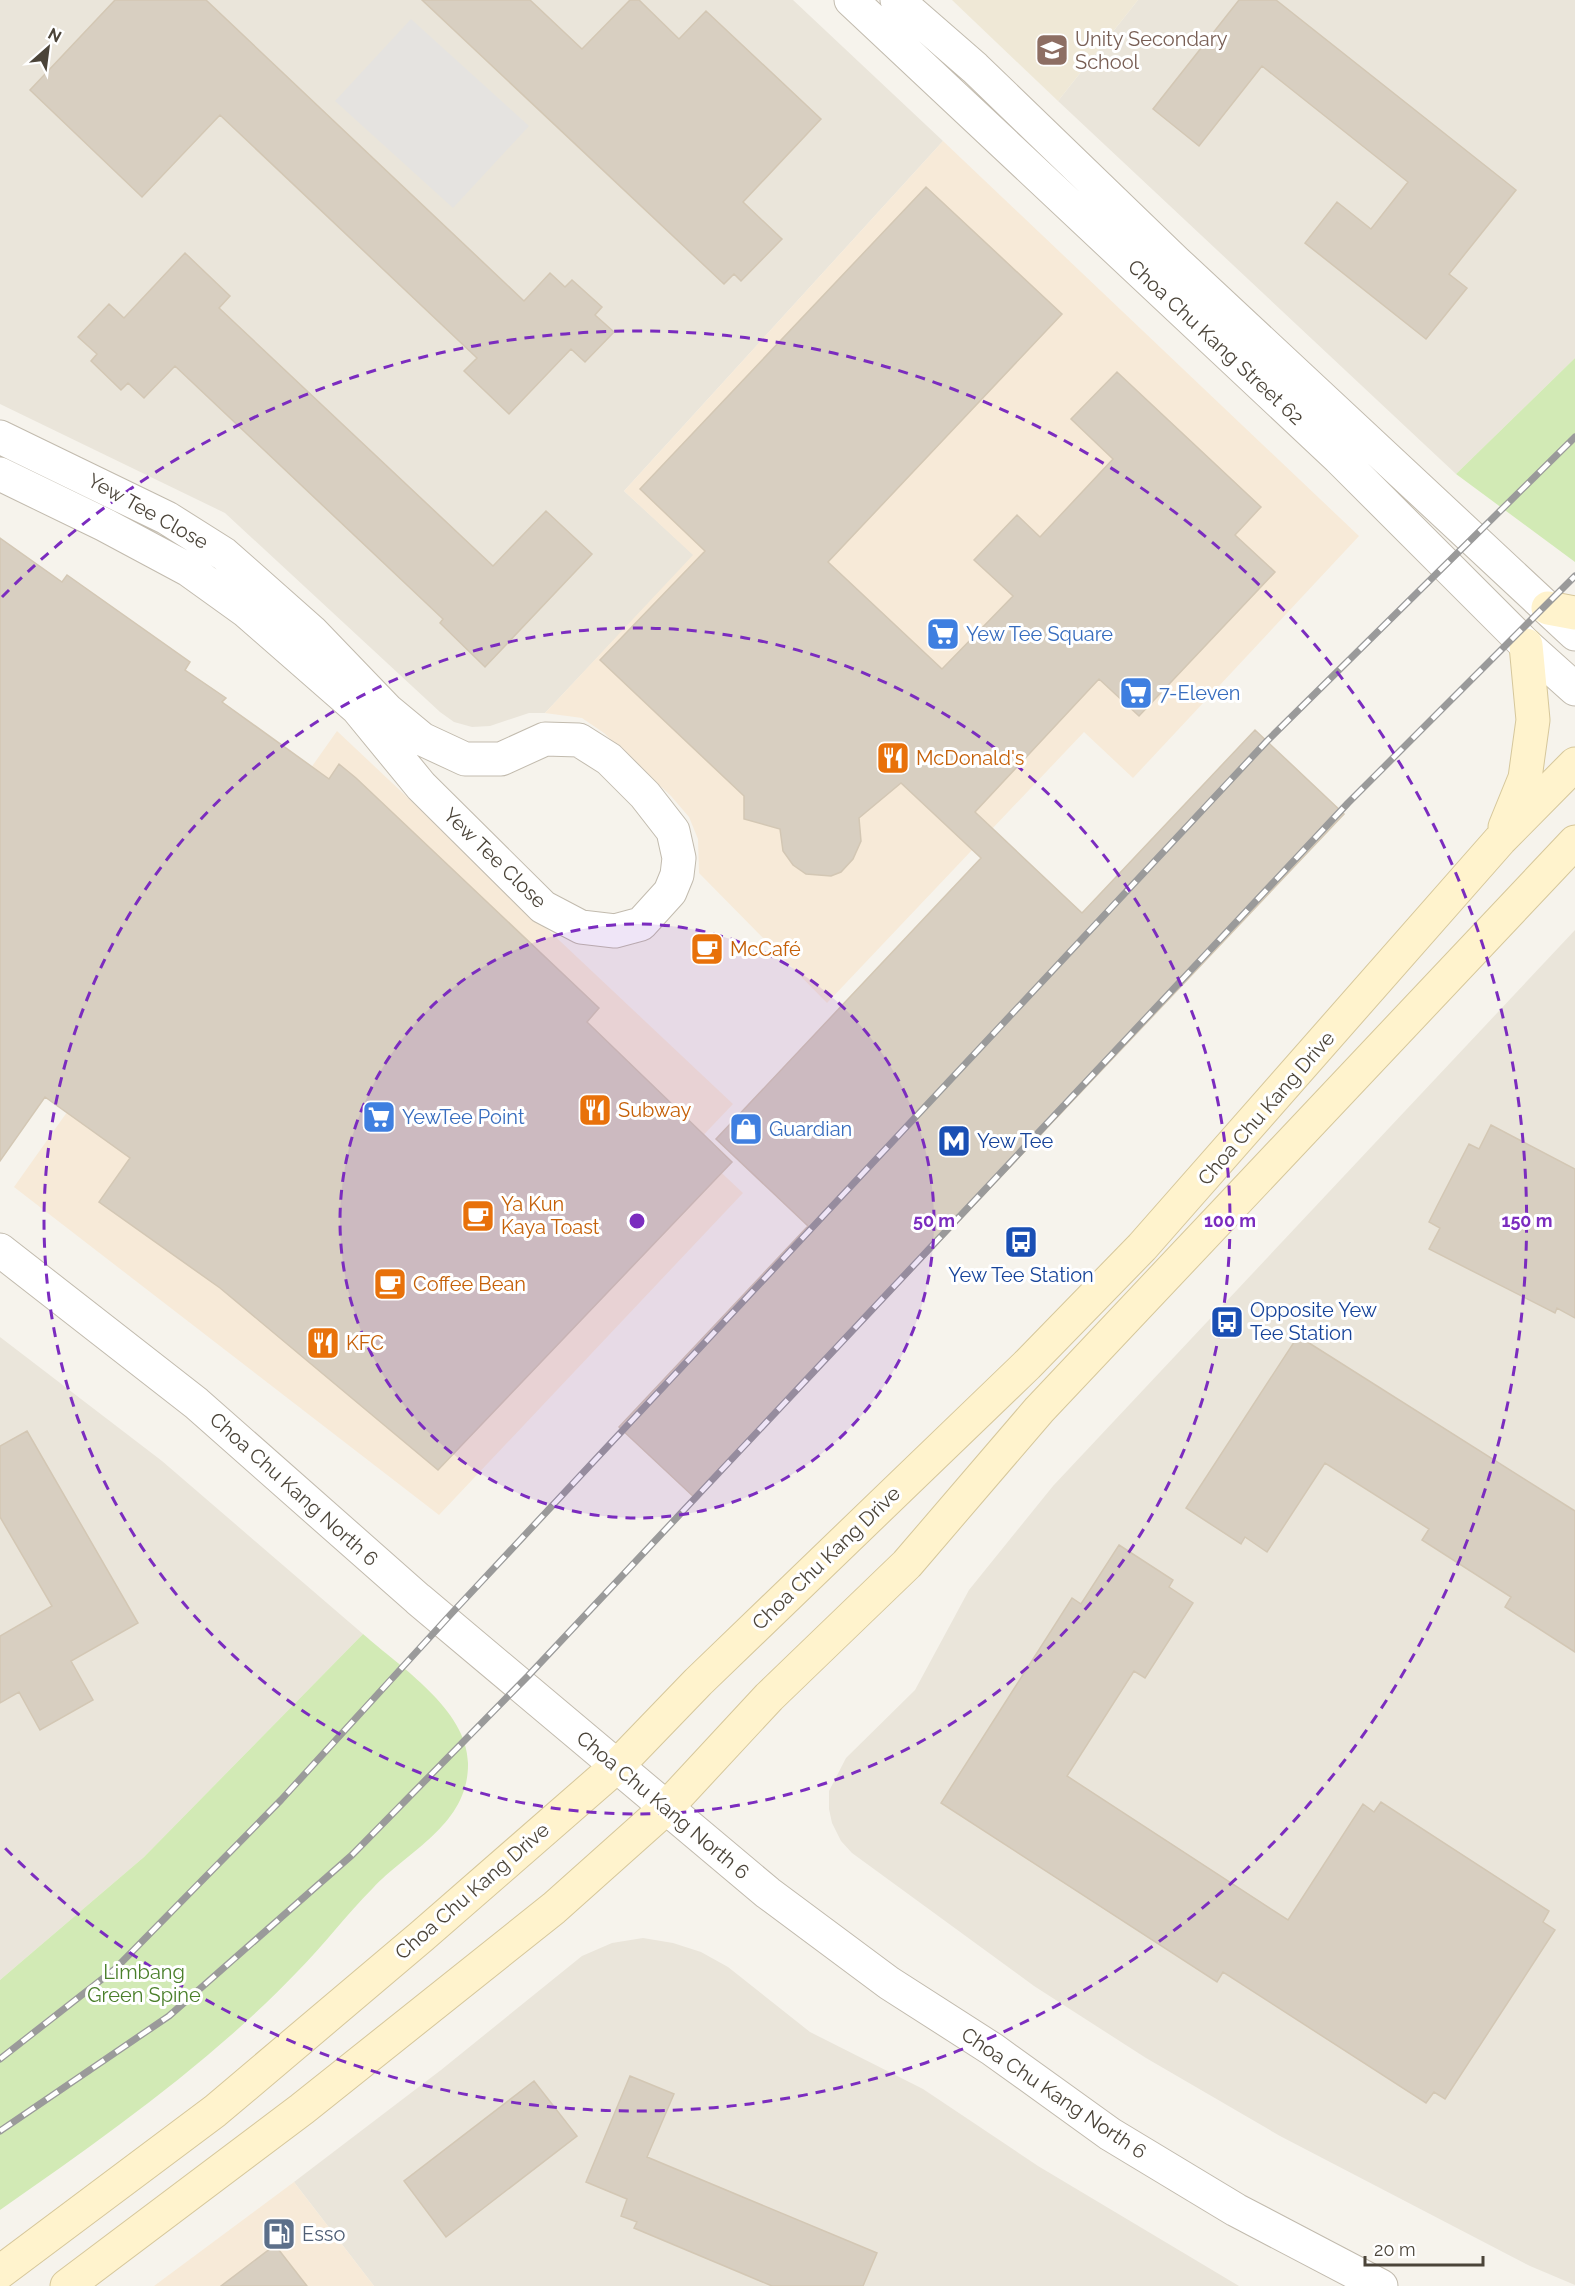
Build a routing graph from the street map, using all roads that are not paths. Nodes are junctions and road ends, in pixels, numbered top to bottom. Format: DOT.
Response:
graph roads {
  1 [pos="851,0"];
  2 [pos="897,0"];
  3 [pos="0,437"];
  4 [pos="0,474"];
  5 [pos="1562,610"];
  6 [pos="1575,634"];
  7 [pos="1526,645"];
  8 [pos="1575,689"];
  9 [pos="1575,764"];
  10 [pos="1500,840"];
  11 [pos="1575,842"];
  12 [pos="0,1250"];
  13 [pos="617,1767"];
  14 [pos="666,1808"];
  15 [pos="0,2272"];
  16 [pos="67,2286"];
  17 [pos="1381,2286"];
  1 -- 7 [label="street, Choa Chu Kang Street 62"];
  2 -- 5 [label="street, Choa Chu Kang Street 62"];
  3 -- 4 [label="street, Yew Tee Close"];
  5 -- 6 [label="street, Choa Chu Kang Street 62"];
  7 -- 8 [label="street, Choa Chu Kang Street 62"];
  7 -- 10 [label="main road"];
  9 -- 10 [label="main road, Choa Chu Kang Drive"];
  10 -- 13 [label="main road, Choa Chu Kang Drive"];
  11 -- 14 [label="main road, Choa Chu Kang Drive"];
  12 -- 13 [label="street, Choa Chu Kang North 6"];
  13 -- 14 [label="street, Choa Chu Kang North 6"];
  13 -- 15 [label="main road, Choa Chu Kang Drive"];
  14 -- 16 [label="main road, Choa Chu Kang Drive"];
  14 -- 17 [label="street, Choa Chu Kang North 6"];
}
